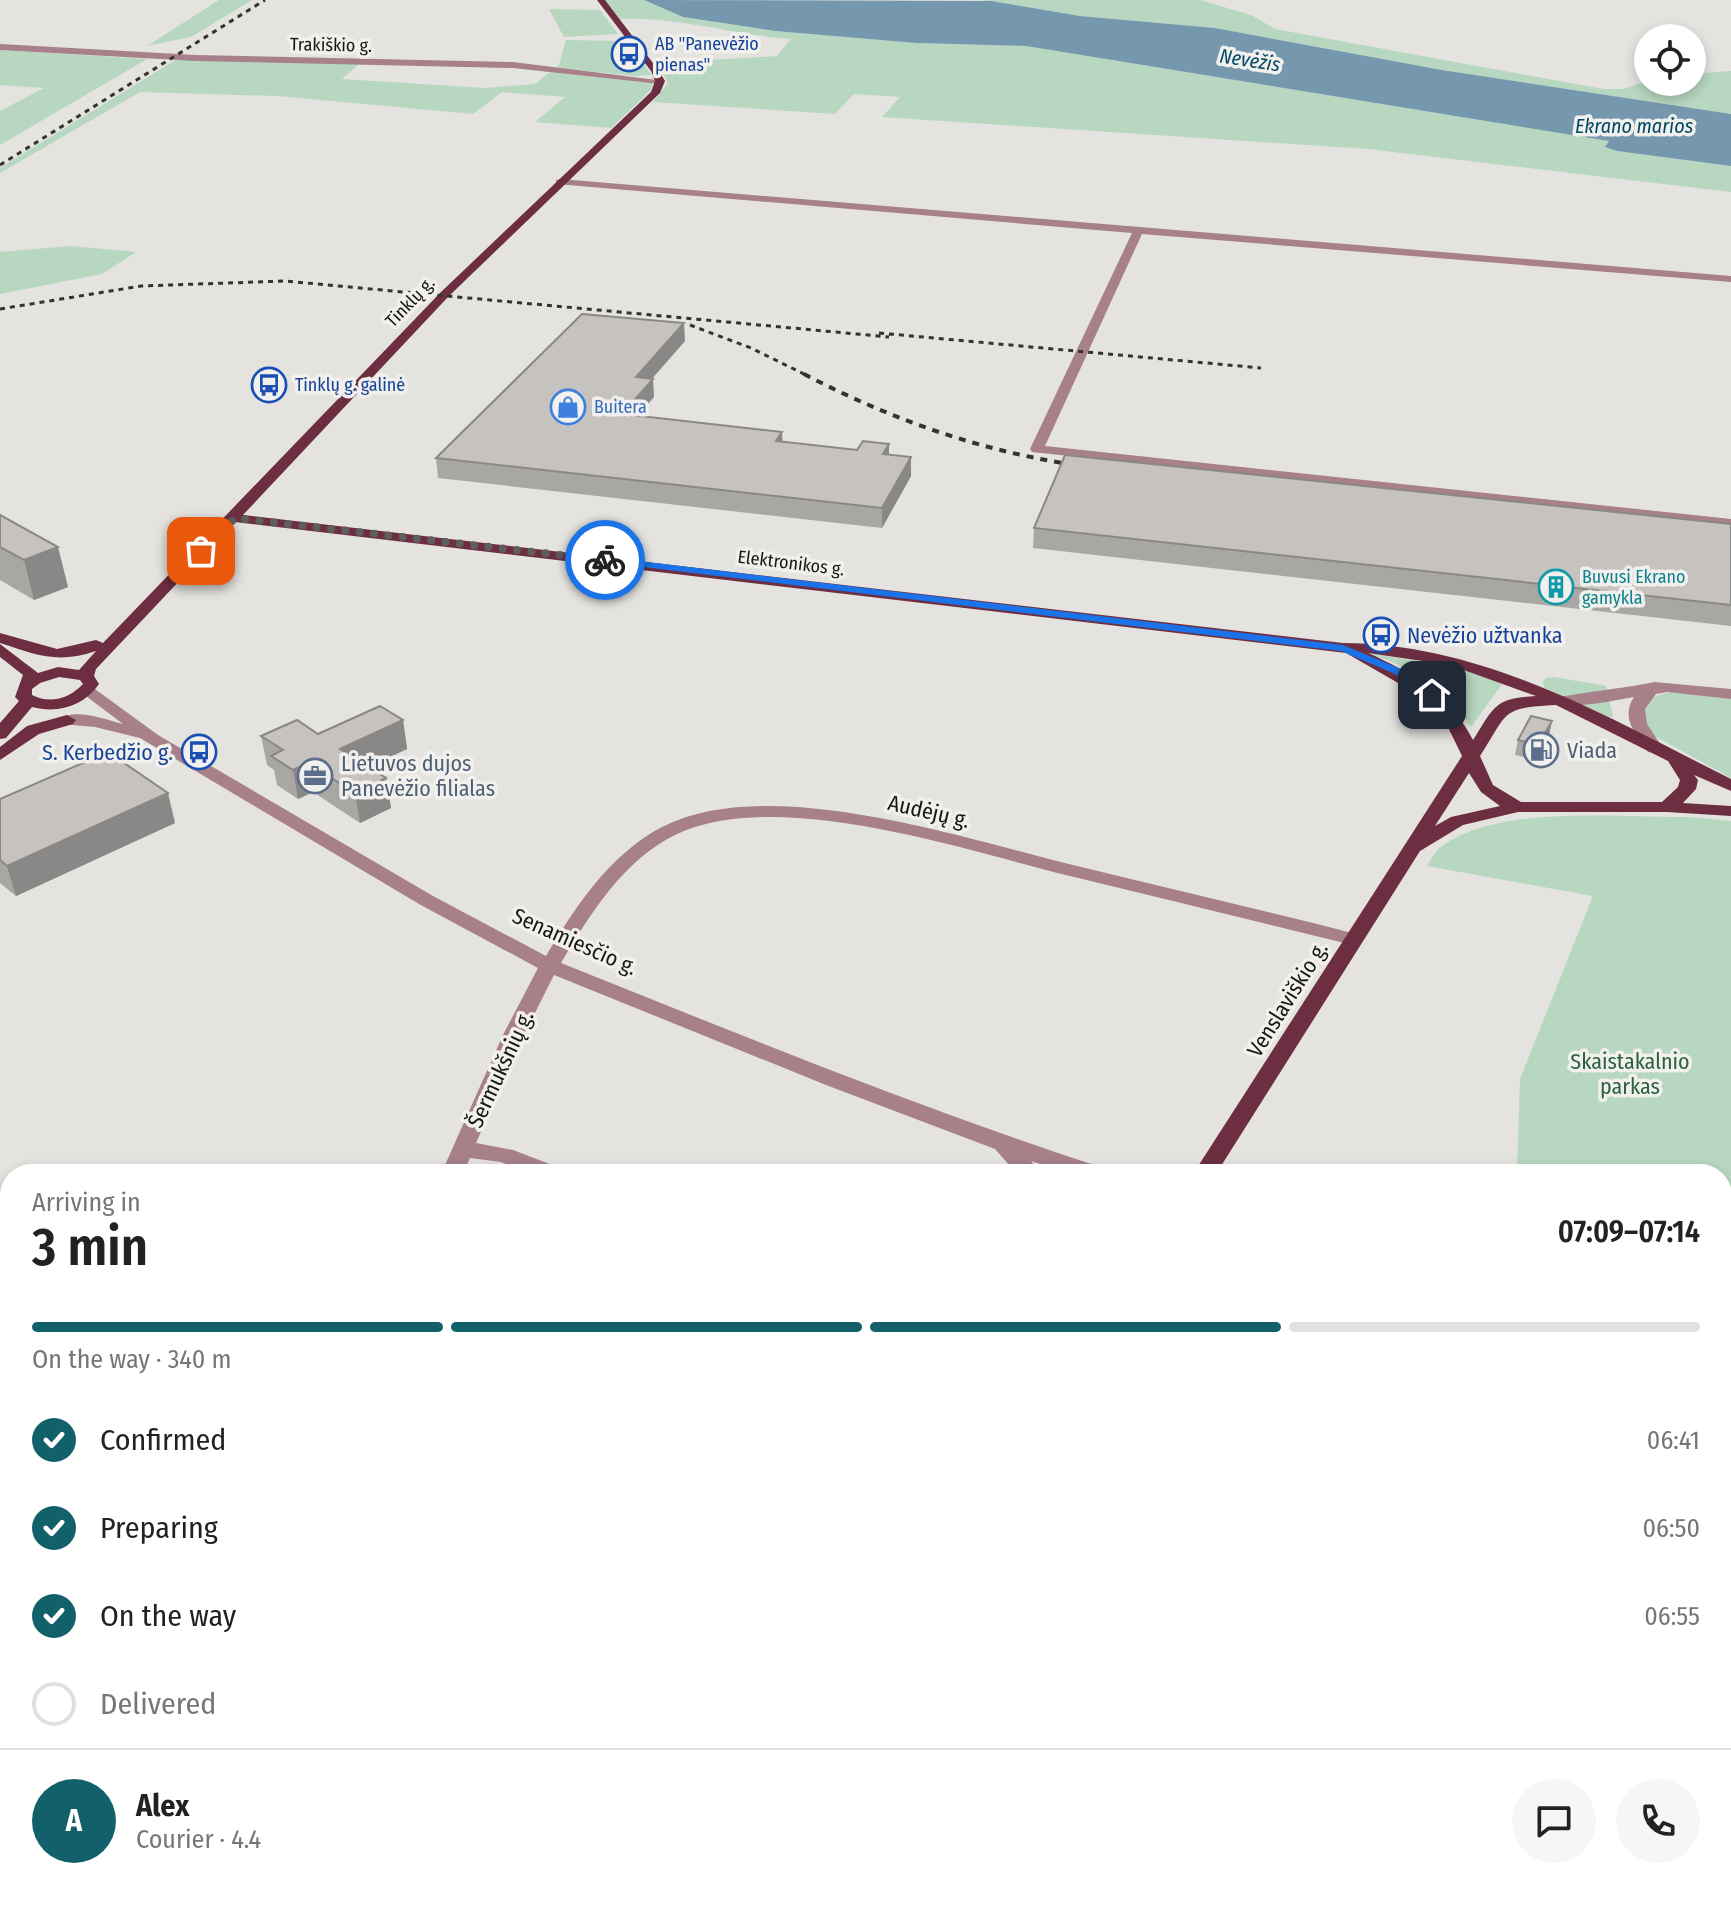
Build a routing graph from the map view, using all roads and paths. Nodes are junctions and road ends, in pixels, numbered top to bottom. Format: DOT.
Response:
graph roads {
  1 [pos="601,0"];
  2 [pos="0,47"];
  3 [pos="660,81"];
  4 [pos="560,182"];
  5 [pos="1138,231"];
  6 [pos="1731,279"];
  7 [pos="235,518"];
  8 [pos="1731,523"];
  9 [pos="123,628"];
  10 [pos="0,641"];
  11 [pos="1343,648"];
  12 [pos="61,666"];
  13 [pos="87,682"];
  14 [pos="1654,687"];
  15 [pos="28,692"];
  16 [pos="1731,694"];
  17 [pos="1559,700"];
  18 [pos="60,709"];
  19 [pos="0,734"];
  20 [pos="144,736"];
  21 [pos="0,745"];
  22 [pos="1654,748"];
  23 [pos="0,755"];
  24 [pos="1471,756"];
  25 [pos="1676,760"];
  26 [pos="1731,786"];
  27 [pos="1518,807"];
  28 [pos="1667,807"];
  29 [pos="1731,811"];
  30 [pos="1411,849"];
  31 [pos="1353,939"];
  32 [pos="548,965"];
  33 [pos="1001,1143"];
  34 [pos="463,1149"];
  35 [pos="456,1164"];
  36 [pos="527,1164"];
  37 [pos="1021,1164"];
  38 [pos="1065,1164"];
  39 [pos="1210,1164"];
  1 -- 3 [label="main road"];
  2 -- 3 [label="street, Trakiškio g."];
  3 -- 4 [label="main road, Tinklų g."];
  4 -- 5 [label="street"];
  4 -- 7 [label="main road, Tinklų g."];
  5 -- 6 [label="street"];
  5 -- 8 [label="street"];
  7 -- 9 [label="main road, Tinklų g."];
  7 -- 11 [label="main road, Elektronikos g."];
  9 -- 12 [label="main road, Tinklų g."];
  9 -- 13 [label="main road, Tinklų g."];
  10 -- 12 [label="main road, Senamiesčio g."];
  10 -- 15 [label="main road, Senamiesčio g."];
  11 -- 17 [label="main road, Elektronikos g."];
  11 -- 24 [label="main road, Elektronikos g."];
  12 -- 13 [label="main road, Senamiesčio g."];
  12 -- 15 [label="main road"];
  13 -- 18 [label="main road"];
  13 -- 20 [label="street, Senamiesčio g."];
  14 -- 16 [label="street"];
  14 -- 17 [label="street"];
  14 -- 22 [label="street"];
  15 -- 18 [label="main road, Senamiesčio g."];
  15 -- 19 [label="main road"];
  17 -- 22 [label="main road, Elektronikos g."];
  17 -- 24 [label="main road, Venslaviškio g."];
  18 -- 20 [label="street, Senamiesčio g."];
  18 -- 21 [label="main road"];
  18 -- 23 [label="main road"];
  20 -- 32 [label="street, Senamiesčio g."];
  22 -- 25 [label="main road, Elektronikos g."];
  24 -- 27 [label="main road, Elektronikos g."];
  24 -- 30 [label="main road, Venslaviškio g."];
  25 -- 26 [label="main road, Elektronikos g."];
  25 -- 28 [label="main road"];
  27 -- 28 [label="main road, Venslaviškio g."];
  27 -- 30 [label="main road, Venslaviškio g."];
  28 -- 29 [label="main road, Venslaviškio g."];
  30 -- 31 [label="main road, Venslaviškio g."];
  31 -- 32 [label="street, Audėjų g."];
  31 -- 39 [label="main road, Venslaviškio g."];
  32 -- 33 [label="street, Senamiesčio g."];
  32 -- 34 [label="street, Šermukšnių g."];
  33 -- 37 [label="street, Senamiesčio g."];
  33 -- 38 [label="street, Senamiesčio g."];
  34 -- 35 [label="street, Šermukšnių g."];
  34 -- 36 [label="street"];
}
